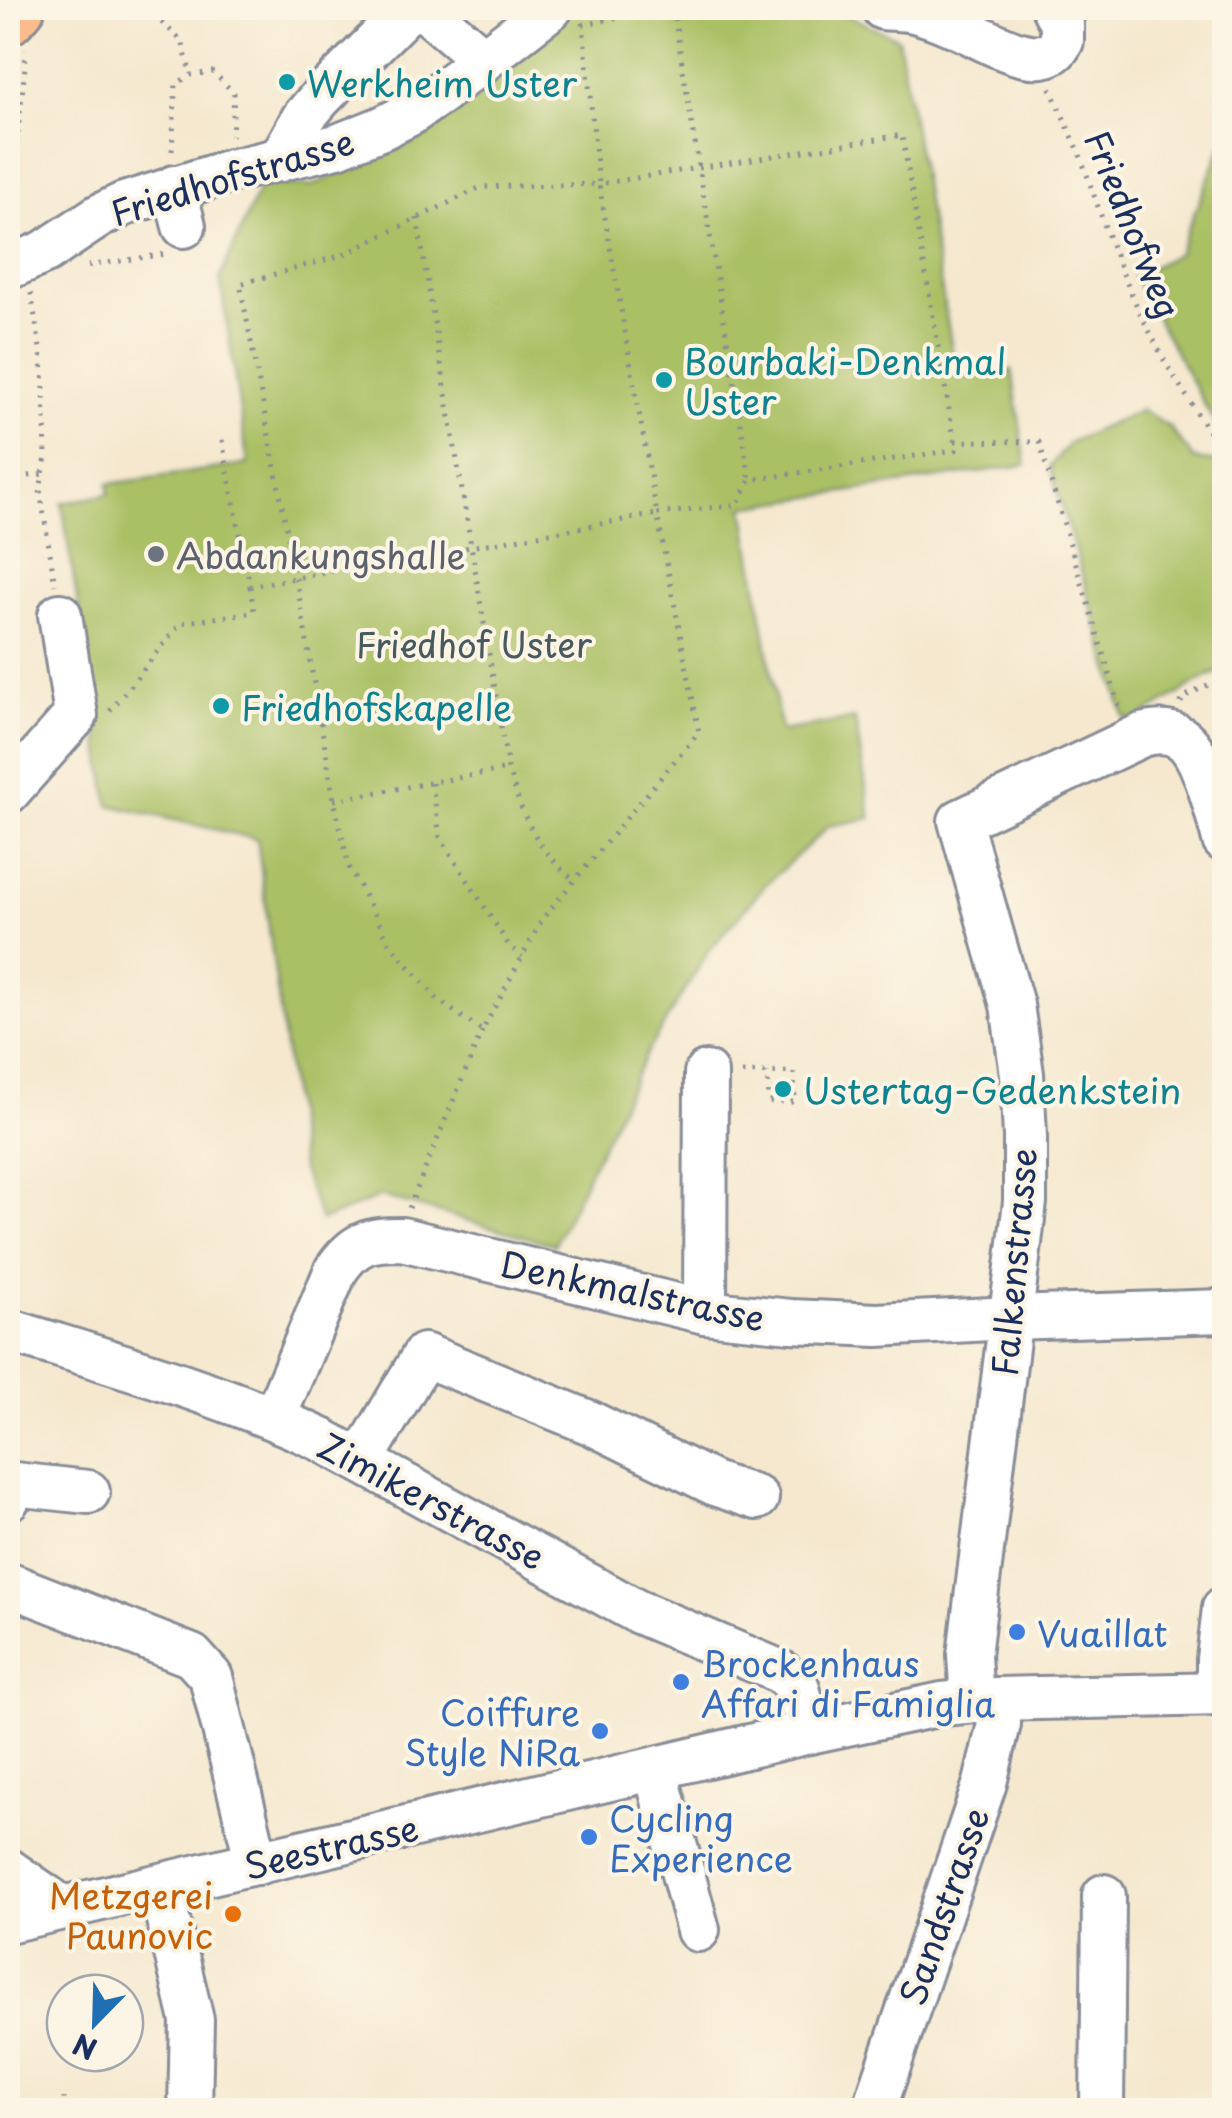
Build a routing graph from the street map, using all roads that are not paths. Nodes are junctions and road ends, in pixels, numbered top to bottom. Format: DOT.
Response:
graph roads {
  1 [pos="422,8"];
  2 [pos="551,8"];
  3 [pos="1054,8"];
  4 [pos="905,9"];
  5 [pos="484,60"];
  6 [pos="280,160"];
  7 [pos="16,265"];
  8 [pos="60,615"];
  9 [pos="8,792"];
  10 [pos="1224,840"];
  11 [pos="719,1073"];
  12 [pos="1224,1311"];
  13 [pos="705,1312"];
  14 [pos="1010,1318"];
  15 [pos="8,1330"];
  16 [pos="274,1418"];
  17 [pos="362,1460"];
  18 [pos="88,1492"];
  19 [pos="758,1498"];
  20 [pos="8,1499"];
  21 [pos="8,1584"];
  22 [pos="1224,1608"];
  23 [pos="1221,1694"];
  24 [pos="985,1700"];
  25 [pos="809,1732"];
  26 [pos="655,1769"];
  27 [pos="257,1864"];
  28 [pos="8,1870"];
  29 [pos="160,1886"];
  30 [pos="1104,1896"];
  31 [pos="63,1908"];
  32 [pos="8,1920"];
  33 [pos="698,1930"];
  34 [pos="190,2110"];
  35 [pos="874,2110"];
  36 [pos="1102,2110"];
  1 -- 5 [label="street"];
  1 -- 6 [label="street"];
  2 -- 5 [label="street, Friedhofstrasse"];
  3 -- 4 [label="street"];
  5 -- 6 [label="street, Friedhofstrasse"];
  6 -- 7 [label="street, Friedhofstrasse"];
  8 -- 9 [label="street"];
  10 -- 14 [label="street, Falkenstrasse"];
  11 -- 13 [label="street"];
  12 -- 14 [label="street, Denkmalstrasse"];
  13 -- 14 [label="street, Denkmalstrasse"];
  13 -- 16 [label="street, Denkmalstrasse"];
  14 -- 24 [label="street, Falkenstrasse"];
  15 -- 16 [label="street, Zimikerstrasse"];
  16 -- 17 [label="street, Zimikerstrasse"];
  17 -- 19 [label="street"];
  17 -- 25 [label="street, Zimikerstrasse"];
  18 -- 20 [label="street"];
  21 -- 27 [label="street"];
  22 -- 23 [label="street"];
  23 -- 24 [label="street, Seestrasse"];
  24 -- 25 [label="street, Seestrasse"];
  24 -- 35 [label="street, Sandstrasse"];
  25 -- 26 [label="street, Seestrasse"];
  26 -- 27 [label="street, Seestrasse"];
  26 -- 33 [label="street"];
  27 -- 29 [label="street, Seestrasse"];
  28 -- 31 [label="street"];
  29 -- 31 [label="street, Seestrasse"];
  29 -- 34 [label="street"];
  30 -- 36 [label="street"];
  31 -- 32 [label="street, Seestrasse"];
}
